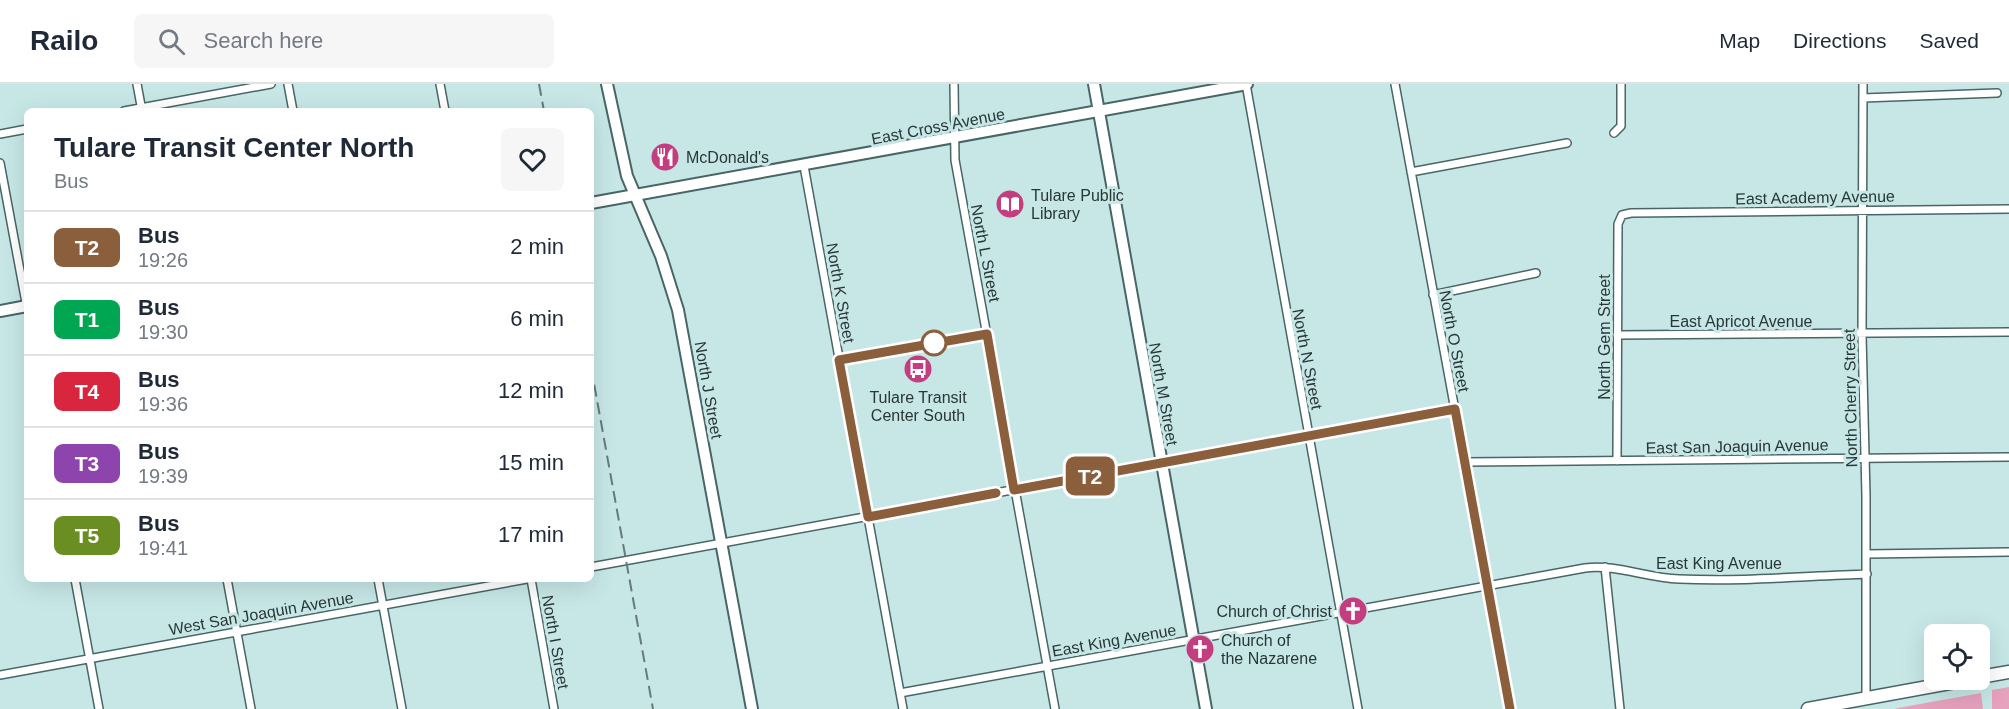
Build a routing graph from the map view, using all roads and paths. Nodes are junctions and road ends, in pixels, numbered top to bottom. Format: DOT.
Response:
graph roads {
  1 [pos="137,84"];
  2 [pos="271,84"];
  3 [pos="288,84"];
  4 [pos="440,84"];
  5 [pos="607,84"];
  6 [pos="954,84"];
  7 [pos="1094,84"];
  8 [pos="1246,84"];
  9 [pos="1395,84"];
  10 [pos="1621,84"];
  11 [pos="1863,84"];
  12 [pos="1997,93"];
  13 [pos="1863,98"];
  14 [pos="141,108"];
  15 [pos="146,108"];
  16 [pos="292,108"];
  17 [pos="444,108"];
  18 [pos="1098,111"];
  19 [pos="24,130"];
  20 [pos="1614,133"];
  21 [pos="0,134"];
  22 [pos="953,139"];
  23 [pos="1567,143"];
  24 [pos="0,163"];
  25 [pos="804,166"];
  26 [pos="1411,172"];
  27 [pos="633,195"];
  28 [pos="594,202"];
  29 [pos="2009,209"];
  30 [pos="1863,210"];
  31 [pos="1622,215"];
  32 [pos="1536,273"];
  33 [pos="24,291"];
  34 [pos="1433,295"];
  35 [pos="24,307"];
  36 [pos="0,311"];
  37 [pos="2009,332"];
  38 [pos="1862,334"];
  39 [pos="1617,336"];
  40 [pos="1455,409"];
  41 [pos="1309,437"];
  42 [pos="2009,457"];
  43 [pos="1864,459"];
  44 [pos="1617,461"];
  45 [pos="1161,462"];
  46 [pos="1464,462"];
  47 [pos="1014,490"];
  48 [pos="868,517"];
  49 [pos="722,543"];
  50 [pos="2009,552"];
  51 [pos="1867,554"];
  52 [pos="594,566"];
  53 [pos="1605,567"];
  54 [pos="1867,574"];
  55 [pos="76,582"];
  56 [pos="228,582"];
  57 [pos="379,582"];
  58 [pos="511,582"];
  59 [pos="530,582"];
  60 [pos="1487,585"];
  61 [pos="383,604"];
  62 [pos="1340,612"];
  63 [pos="236,631"];
  64 [pos="1194,639"];
  65 [pos="89,658"];
  66 [pos="1047,666"];
  67 [pos="2009,672"];
  68 [pos="0,675"];
  69 [pos="1990,675"];
  70 [pos="1924,688"];
  71 [pos="900,693"];
  72 [pos="1866,698"];
  73 [pos="99,709"];
  74 [pos="251,709"];
  75 [pos="402,709"];
  76 [pos="554,709"];
  77 [pos="752,709"];
  78 [pos="903,709"];
  79 [pos="1055,709"];
  80 [pos="1206,709"];
  81 [pos="1358,709"];
  82 [pos="1510,709"];
  83 [pos="1620,709"];
  84 [pos="1808,709"];
  1 -- 14 [label="street"];
  2 -- 15 [label="street"];
  3 -- 16 [label="street"];
  4 -- 17 [label="street"];
  5 -- 27 [label="street, North J Street"];
  6 -- 22 [label="street, North L Street"];
  7 -- 18 [label="street, North M Street"];
  8 -- 18 [label="street, East Cross Avenue"];
  8 -- 41 [label="street, North N Street"];
  9 -- 26 [label="street, North O Street"];
  10 -- 20 [label="street"];
  11 -- 13 [label="street, North Cherry Street"];
  12 -- 13 [label="street"];
  13 -- 30 [label="street, North Cherry Street"];
  18 -- 22 [label="street, East Cross Avenue"];
  18 -- 45 [label="street, North M Street"];
  19 -- 21 [label="street"];
  22 -- 25 [label="street, East Cross Avenue"];
  22 -- 47 [label="street, North L Street"];
  23 -- 26 [label="street"];
  24 -- 33 [label="street"];
  25 -- 27 [label="street, East Cross Avenue"];
  25 -- 48 [label="street, North K Street"];
  26 -- 34 [label="street, North O Street"];
  27 -- 28 [label="street, East Cross Avenue"];
  27 -- 49 [label="street, North J Street"];
  29 -- 30 [label="street, East Academy Avenue"];
  30 -- 31 [label="street, East Academy Avenue"];
  30 -- 38 [label="street, North Cherry Street"];
  31 -- 39 [label="street, North Gem Street"];
  32 -- 34 [label="street"];
  34 -- 40 [label="street, North O Street"];
  35 -- 36 [label="street"];
  37 -- 38 [label="street, East Apricot Avenue"];
  38 -- 39 [label="street, East Apricot Avenue"];
  38 -- 43 [label="street, North Cherry Street"];
  39 -- 44 [label="street, North Gem Street"];
  40 -- 41 [label="street"];
  40 -- 46 [label="street, North O Street"];
  41 -- 45 [label="street"];
  41 -- 62 [label="street, North N Street"];
  42 -- 43 [label="street, East San Joaquin Avenue"];
  43 -- 44 [label="street, East San Joaquin Avenue"];
  43 -- 51 [label="street, North Cherry Street"];
  44 -- 46 [label="street, East San Joaquin Avenue"];
  45 -- 47 [label="street"];
  45 -- 64 [label="street, North M Street"];
  46 -- 60 [label="street, North O Street"];
  47 -- 48 [label="street"];
  47 -- 66 [label="street, North L Street"];
  48 -- 49 [label="street"];
  48 -- 71 [label="street, North K Street"];
  49 -- 52 [label="street"];
  49 -- 77 [label="street, North J Street"];
  50 -- 51 [label="street"];
  51 -- 54 [label="street, North Cherry Street"];
  53 -- 54 [label="street, East King Avenue"];
  53 -- 60 [label="street, East King Avenue"];
  53 -- 83 [label="street"];
  54 -- 72 [label="street, North Cherry Street"];
  55 -- 65 [label="street"];
  56 -- 63 [label="street"];
  57 -- 61 [label="street"];
  58 -- 61 [label="street, West San Joaquin Avenue"];
  59 -- 76 [label="street, North I Street"];
  60 -- 62 [label="street, East King Avenue"];
  60 -- 82 [label="street, North O Street"];
  61 -- 63 [label="street, West San Joaquin Avenue"];
  61 -- 75 [label="street"];
  62 -- 64 [label="street, East King Avenue"];
  62 -- 81 [label="street, North N Street"];
  63 -- 65 [label="street, West San Joaquin Avenue"];
  63 -- 74 [label="street"];
  64 -- 66 [label="street, East King Avenue"];
  64 -- 80 [label="street, North M Street"];
  65 -- 68 [label="street, West San Joaquin Avenue"];
  65 -- 73 [label="street"];
  66 -- 71 [label="street, East King Avenue"];
  66 -- 79 [label="street, North L Street"];
  67 -- 69 [label="main road"];
  70 -- 72 [label="main road"];
  71 -- 78 [label="street, North K Street"];
  72 -- 84 [label="main road"];
}
